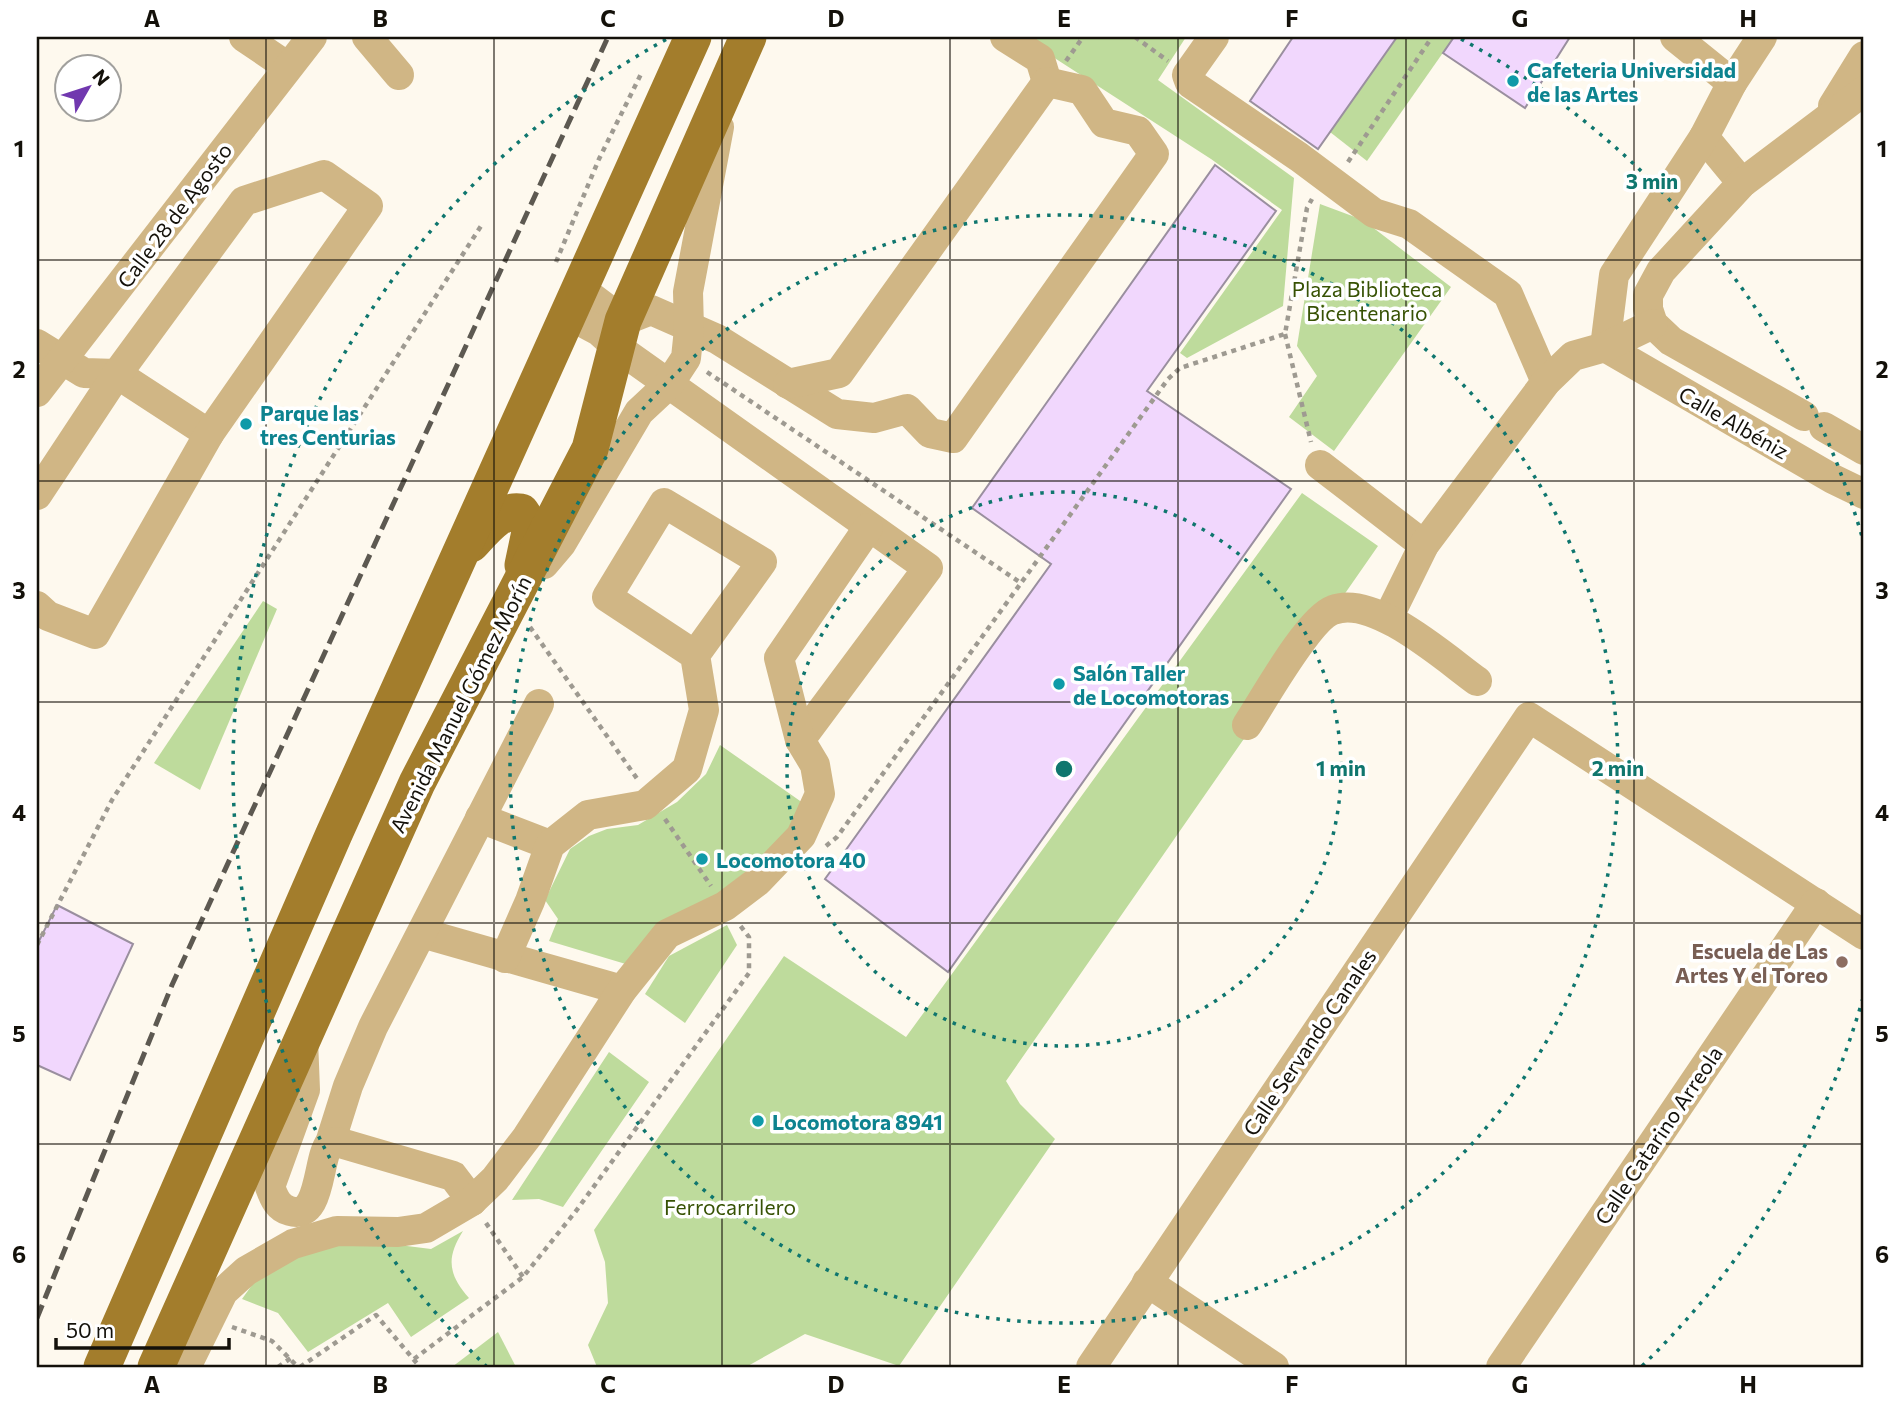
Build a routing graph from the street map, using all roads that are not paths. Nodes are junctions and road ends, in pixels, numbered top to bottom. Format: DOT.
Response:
graph roads {
  1 [pos="244,37"];
  2 [pos="367,37"];
  3 [pos="693,37"];
  4 [pos="748,37"];
  5 [pos="1005,37"];
  6 [pos="1214,37"];
  7 [pos="1675,37"];
  8 [pos="1762,37"];
  9 [pos="308,38"];
  10 [pos="1864,56"];
  11 [pos="288,67"];
  12 [pos="399,75"];
  13 [pos="1047,82"];
  14 [pos="1732,83"];
  15 [pos="726,89"];
  16 [pos="1864,91"];
  17 [pos="1825,121"];
  18 [pos="1704,137"];
  19 [pos="1742,183"];
  20 [pos="575,303"];
  21 [pos="1653,324"];
  22 [pos="621,335"];
  23 [pos="688,343"];
  24 [pos="37,344"];
  25 [pos="1605,347"];
  26 [pos="1700,358"];
  27 [pos="61,362"];
  28 [pos="117,374"];
  29 [pos="1546,382"];
  30 [pos="669,384"];
  31 [pos="788,384"];
  32 [pos="1683,391"];
  33 [pos="37,393"];
  34 [pos="209,434"];
  35 [pos="1859,446"];
  36 [pos="1320,465"];
  37 [pos="1833,480"];
  38 [pos="1864,494"];
  39 [pos="37,495"];
  40 [pos="868,527"];
  41 [pos="1424,545"];
  42 [pos="459,556"];
  43 [pos="37,606"];
  44 [pos="507,609"];
  45 [pos="1388,618"];
  46 [pos="695,655"];
  47 [pos="1477,681"];
  48 [pos="539,704"];
  49 [pos="1247,725"];
  50 [pos="800,740"];
  51 [pos="480,818"];
  52 [pos="550,845"];
  53 [pos="1816,903"];
  54 [pos="422,933"];
  55 [pos="1864,934"];
  56 [pos="505,958"];
  57 [pos="622,990"];
  58 [pos="303,1035"];
  59 [pos="330,1143"];
  60 [pos="472,1201"];
  61 [pos="1147,1282"];
  62 [pos="102,1367"];
  63 [pos="156,1367"];
  64 [pos="186,1367"];
  65 [pos="1091,1367"];
  66 [pos="1274,1367"];
  67 [pos="1501,1367"];
  1 -- 11 [label="street"];
  2 -- 12 [label="street"];
  3 -- 20 [label="main road"];
  4 -- 15 [label="main road, Avenida Manuel Gómez Morín"];
  5 -- 13 [label="street"];
  6 -- 29 [label="street"];
  7 -- 14 [label="street"];
  8 -- 14 [label="street"];
  9 -- 11 [label="street, Calle 28 de Agosto"];
  10 -- 17 [label="street"];
  11 -- 27 [label="street, Calle 28 de Agosto"];
  13 -- 31 [label="street"];
  13 -- 31 [label="street"];
  14 -- 18 [label="street"];
  15 -- 22 [label="main road, Avenida Manuel Gómez Morín"];
  15 -- 23 [label="street"];
  16 -- 17 [label="street"];
  17 -- 19 [label="street"];
  18 -- 19 [label="street"];
  18 -- 25 [label="street"];
  19 -- 21 [label="street"];
  20 -- 22 [label="street"];
  20 -- 42 [label="main road"];
  21 -- 25 [label="street"];
  21 -- 26 [label="street, Calle Albéniz"];
  22 -- 23 [label="street"];
  22 -- 30 [label="street"];
  22 -- 44 [label="main road, Avenida Manuel Gómez Morín"];
  23 -- 30 [label="street"];
  23 -- 31 [label="street"];
  24 -- 27 [label="street"];
  25 -- 29 [label="street"];
  25 -- 32 [label="street, Calle Albéniz"];
  26 -- 32 [label="street"];
  26 -- 35 [label="street, Calle Albéniz"];
  27 -- 28 [label="street"];
  27 -- 33 [label="street, Calle 28 de Agosto"];
  28 -- 34 [label="street"];
  28 -- 34 [label="street"];
  28 -- 39 [label="street"];
  29 -- 41 [label="street"];
  30 -- 40 [label="street"];
  30 -- 44 [label="street"];
  32 -- 37 [label="street, Calle Albéniz"];
  34 -- 43 [label="street"];
  35 -- 37 [label="street"];
  36 -- 41 [label="street"];
  37 -- 38 [label="street, Calle Albéniz"];
  40 -- 50 [label="street"];
  40 -- 50 [label="street"];
  41 -- 45 [label="street"];
  42 -- 44 [label="main road"];
  42 -- 62 [label="main road"];
  44 -- 58 [label="main road, Avenida Manuel Gómez Morín"];
  45 -- 47 [label="street"];
  45 -- 49 [label="street"];
  46 -- 46 [label="street"];
  46 -- 52 [label="street"];
  48 -- 51 [label="street"];
  50 -- 57 [label="street"];
  51 -- 52 [label="street"];
  51 -- 54 [label="street"];
  52 -- 56 [label="street"];
  53 -- 55 [label="street"];
  53 -- 61 [label="street, Calle Servando Canales"];
  53 -- 67 [label="street, Calle Catarino Arreola"];
  54 -- 56 [label="street"];
  54 -- 59 [label="street"];
  56 -- 57 [label="street"];
  57 -- 60 [label="street"];
  58 -- 59 [label="street"];
  58 -- 63 [label="main road, Avenida Manuel Gómez Morín"];
  59 -- 60 [label="street"];
  60 -- 64 [label="street"];
  61 -- 65 [label="street, Calle Servando Canales"];
  61 -- 66 [label="street"];
}
